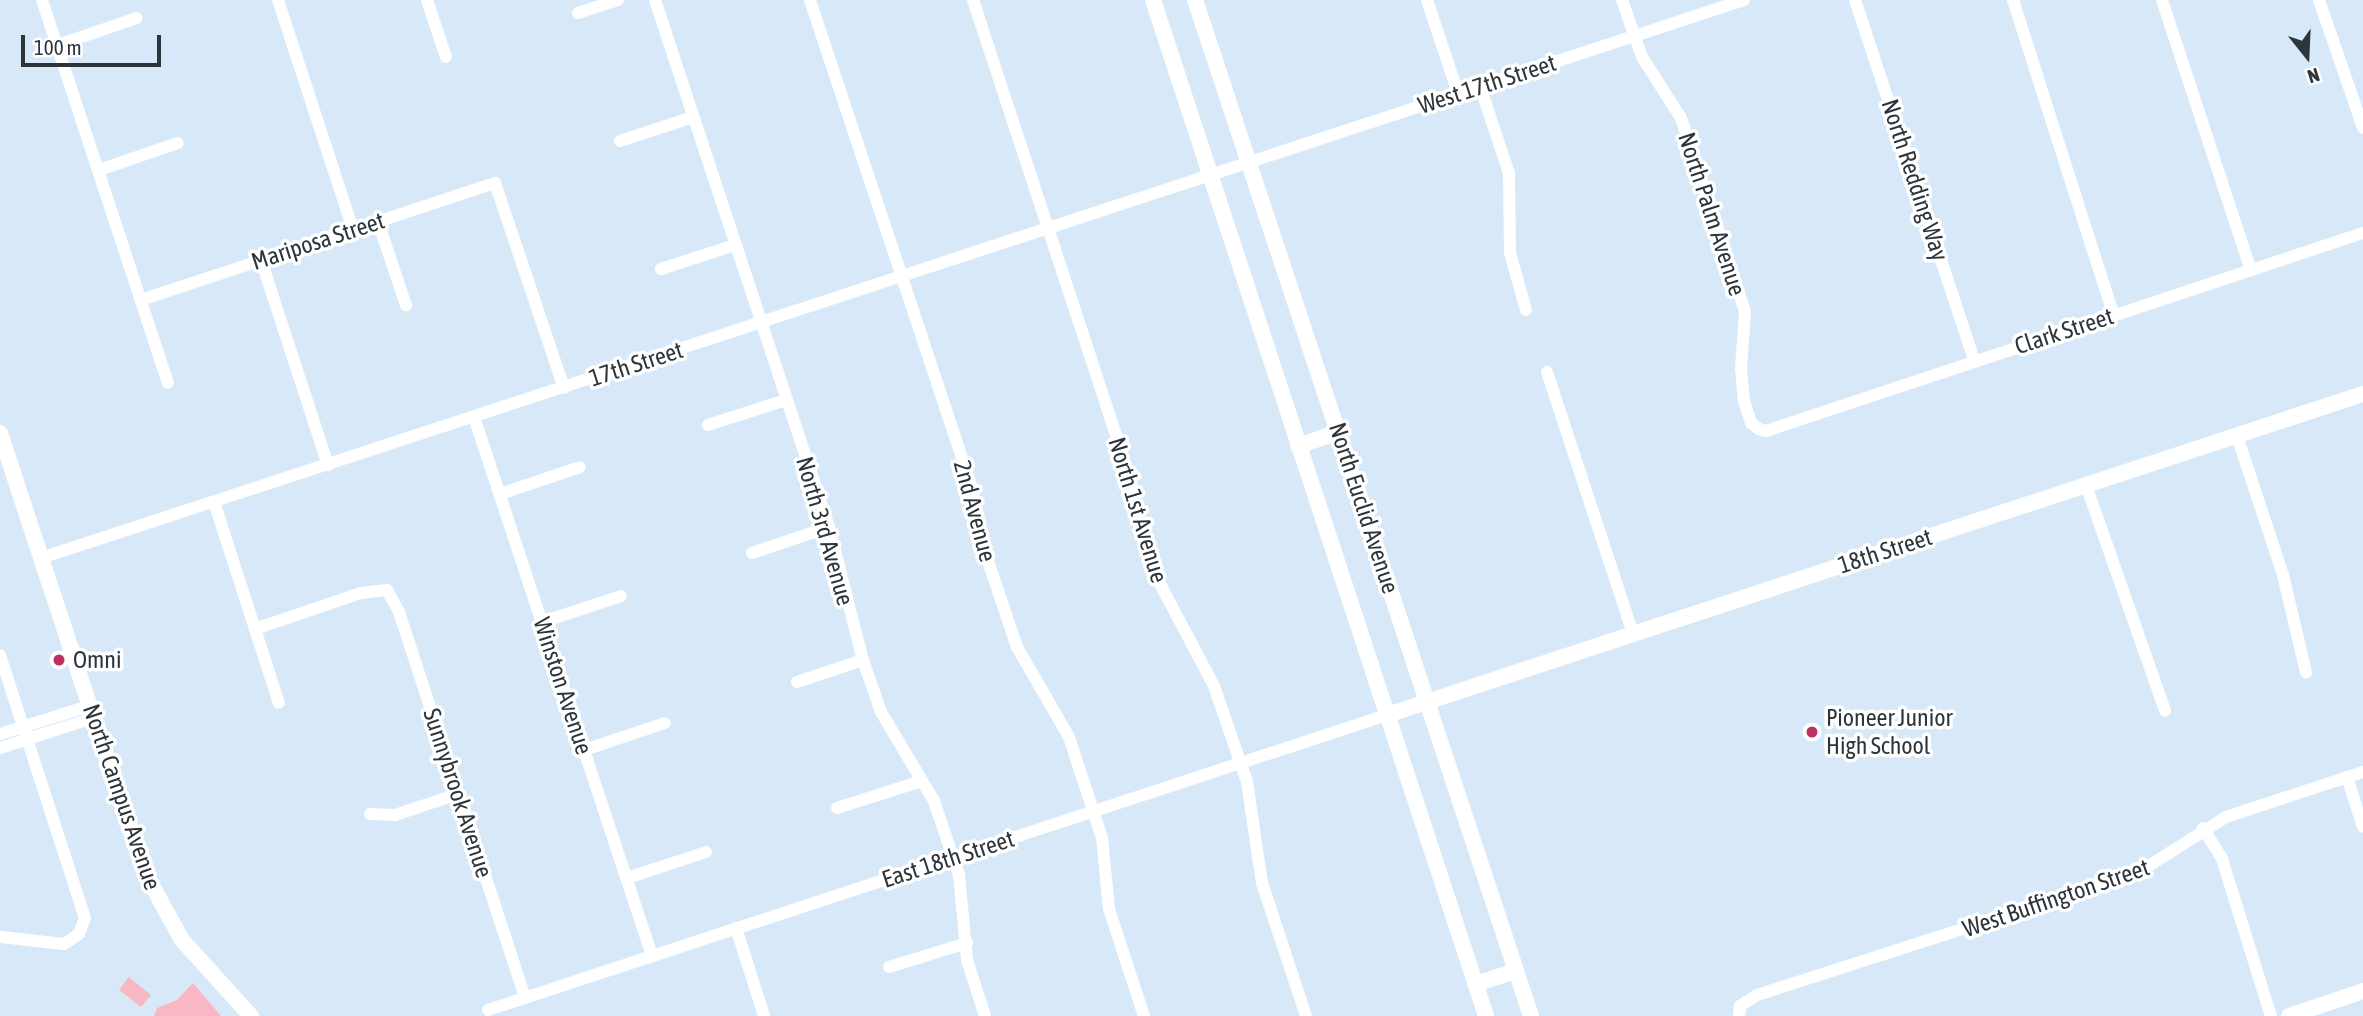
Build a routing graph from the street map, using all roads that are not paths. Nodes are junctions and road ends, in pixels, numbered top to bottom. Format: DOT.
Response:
graph roads {
  1 [pos="42,0"];
  2 [pos="278,0"];
  3 [pos="427,0"];
  4 [pos="618,0"];
  5 [pos="655,0"];
  6 [pos="810,0"];
  7 [pos="973,0"];
  8 [pos="1153,0"];
  9 [pos="1195,0"];
  10 [pos="1427,0"];
  11 [pos="1622,0"];
  12 [pos="1744,0"];
  13 [pos="1855,0"];
  14 [pos="2013,0"];
  15 [pos="2162,0"];
  16 [pos="2319,0"];
  17 [pos="579,13"];
  18 [pos="137,18"];
  19 [pos="1634,36"];
  20 [pos="58,45"];
  21 [pos="446,57"];
  22 [pos="1480,86"];
  23 [pos="1458,93"];
  24 [pos="693,117"];
  25 [pos="2363,128"];
  26 [pos="620,141"];
  27 [pos="178,143"];
  28 [pos="1250,163"];
  29 [pos="1231,169"];
  30 [pos="99,170"];
  31 [pos="1210,176"];
  32 [pos="378,222"];
  33 [pos="1049,229"];
  34 [pos="353,230"];
  35 [pos="2363,233"];
  36 [pos="735,245"];
  37 [pos="261,260"];
  38 [pos="661,269"];
  39 [pos="2251,271"];
  40 [pos="901,277"];
  41 [pos="141,300"];
  42 [pos="406,305"];
  43 [pos="1526,310"];
  44 [pos="2113,314"];
  45 [pos="760,323"];
  46 [pos="1974,360"];
  47 [pos="1547,372"];
  48 [pos="168,383"];
  49 [pos="564,387"];
  50 [pos="2363,394"];
  51 [pos="786,400"];
  52 [pos="474,417"];
  53 [pos="708,425"];
  54 [pos="1766,431"];
  55 [pos="1339,432"];
  56 [pos="0,433"];
  57 [pos="2237,436"];
  58 [pos="1298,446"];
  59 [pos="328,465"];
  60 [pos="580,467"];
  61 [pos="2086,485"];
  62 [pos="500,494"];
  63 [pos="214,502"];
  64 [pos="829,527"];
  65 [pos="752,553"];
  66 [pos="41,558"];
  67 [pos="621,596"];
  68 [pos="542,622"];
  69 [pos="255,629"];
  70 [pos="1633,634"];
  71 [pos="0,655"];
  72 [pos="863,660"];
  73 [pos="2306,672"];
  74 [pos="796,682"];
  75 [pos="1427,701"];
  76 [pos="279,703"];
  77 [pos="1407,708"];
  78 [pos="2165,711"];
  79 [pos="91,712"];
  80 [pos="1387,715"];
  81 [pos="665,723"];
  82 [pos="25,732"];
  83 [pos="0,734"];
  84 [pos="0,748"];
  85 [pos="584,750"];
  86 [pos="1241,762"];
  87 [pos="2363,772"];
  88 [pos="2347,777"];
  89 [pos="922,781"];
  90 [pos="457,794"];
  91 [pos="837,808"];
  92 [pos="1093,811"];
  93 [pos="370,814"];
  94 [pos="2363,827"];
  95 [pos="2203,828"];
  96 [pos="706,852"];
  97 [pos="953,857"];
  98 [pos="627,878"];
  99 [pos="736,928"];
  100 [pos="0,937"];
  101 [pos="967,943"];
  102 [pos="652,956"];
  103 [pos="889,967"];
  104 [pos="1515,971"];
  105 [pos="1476,984"];
  106 [pos="2363,991"];
  107 [pos="525,998"];
  108 [pos="488,1010"];
  109 [pos="1740,1011"];
  110 [pos="251,1016"];
  111 [pos="764,1016"];
  112 [pos="985,1016"];
  113 [pos="1144,1016"];
  114 [pos="1306,1016"];
  115 [pos="1486,1016"];
  116 [pos="1531,1016"];
  117 [pos="2271,1016"];
  118 [pos="2288,1016"];
  1 -- 20 [label="street"];
  2 -- 34 [label="street"];
  3 -- 21 [label="street"];
  4 -- 17 [label="street"];
  5 -- 24 [label="street, North 3rd Avenue"];
  6 -- 40 [label="street, 2nd Avenue"];
  7 -- 33 [label="street, North 1st Avenue"];
  8 -- 31 [label="main road, North Euclid Avenue"];
  9 -- 28 [label="main road, North Euclid Avenue"];
  10 -- 23 [label="street"];
  11 -- 19 [label="street, North Palm Avenue"];
  12 -- 19 [label="street, West 17th Street"];
  13 -- 46 [label="street, North Redding Way"];
  14 -- 44 [label="street"];
  15 -- 39 [label="street"];
  16 -- 25 [label="street"];
  18 -- 20 [label="street"];
  19 -- 22 [label="street, West 17th Street"];
  19 -- 54 [label="street, North Palm Avenue"];
  20 -- 30 [label="street"];
  22 -- 23 [label="street, West 17th Street"];
  22 -- 43 [label="street"];
  23 -- 28 [label="street, West 17th Street"];
  24 -- 26 [label="street"];
  24 -- 36 [label="street, North 3rd Avenue"];
  27 -- 30 [label="street"];
  28 -- 29 [label="street, West 17th Street"];
  28 -- 55 [label="main road, North Euclid Avenue"];
  29 -- 31 [label="street, 17th Street"];
  30 -- 41 [label="street"];
  31 -- 33 [label="street, 17th Street"];
  31 -- 58 [label="main road, North Euclid Avenue"];
  32 -- 34 [label="street, Mariposa Street"];
  32 -- 42 [label="street"];
  32 -- 49 [label="street, Mariposa Street"];
  33 -- 40 [label="street, 17th Street"];
  33 -- 86 [label="street, North 1st Avenue"];
  34 -- 37 [label="street, Mariposa Street"];
  35 -- 39 [label="street, Clark Street"];
  36 -- 38 [label="street"];
  36 -- 45 [label="street, North 3rd Avenue"];
  37 -- 41 [label="street, Mariposa Street"];
  37 -- 59 [label="street"];
  39 -- 44 [label="street, Clark Street"];
  40 -- 45 [label="street, 17th Street"];
  40 -- 92 [label="street, 2nd Avenue"];
  41 -- 48 [label="street"];
  44 -- 46 [label="street, Clark Street"];
  45 -- 49 [label="street, 17th Street"];
  45 -- 51 [label="street, North 3rd Avenue"];
  46 -- 54 [label="street, Clark Street"];
  47 -- 70 [label="street"];
  49 -- 52 [label="street, 17th Street"];
  50 -- 57 [label="main road, 18th Street"];
  51 -- 53 [label="street"];
  51 -- 64 [label="street, North 3rd Avenue"];
  52 -- 59 [label="street, 17th Street"];
  52 -- 62 [label="street, Winston Avenue"];
  55 -- 58 [label="main road"];
  55 -- 75 [label="main road, North Euclid Avenue"];
  56 -- 66 [label="main road, North Campus Avenue"];
  57 -- 61 [label="main road, 18th Street"];
  57 -- 73 [label="street"];
  58 -- 80 [label="main road, North Euclid Avenue"];
  59 -- 63 [label="street, 17th Street"];
  60 -- 62 [label="street"];
  61 -- 70 [label="main road, 18th Street"];
  61 -- 78 [label="street"];
  62 -- 68 [label="street, Winston Avenue"];
  63 -- 66 [label="street, 17th Street"];
  63 -- 69 [label="street"];
  64 -- 65 [label="street"];
  64 -- 72 [label="street, North 3rd Avenue"];
  66 -- 79 [label="main road, North Campus Avenue"];
  67 -- 68 [label="street"];
  68 -- 85 [label="street, Winston Avenue"];
  69 -- 76 [label="street"];
  69 -- 90 [label="street, Sunnybrook Avenue"];
  70 -- 75 [label="main road, 18th Street"];
  71 -- 82 [label="street"];
  72 -- 74 [label="street"];
  72 -- 89 [label="street, North 3rd Avenue"];
  75 -- 77 [label="main road, 18th Street"];
  75 -- 104 [label="main road, North Euclid Avenue"];
  77 -- 80 [label="main road, East 18th Street"];
  79 -- 82 [label="street"];
  79 -- 110 [label="main road, North Campus Avenue"];
  80 -- 86 [label="street, East 18th Street"];
  80 -- 105 [label="main road, North Euclid Avenue"];
  81 -- 85 [label="street"];
  82 -- 83 [label="street"];
  82 -- 84 [label="street"];
  82 -- 100 [label="street"];
  85 -- 98 [label="street, Winston Avenue"];
  86 -- 92 [label="street, East 18th Street"];
  86 -- 114 [label="street, North 1st Avenue"];
  87 -- 88 [label="street, West Buffington Street"];
  88 -- 94 [label="street"];
  88 -- 95 [label="street, West Buffington Street"];
  89 -- 91 [label="street"];
  89 -- 97 [label="street, North 3rd Avenue"];
  90 -- 93 [label="street"];
  90 -- 107 [label="street, Sunnybrook Avenue"];
  92 -- 97 [label="street, East 18th Street"];
  92 -- 113 [label="street, 2nd Avenue"];
  95 -- 109 [label="street, West Buffington Street"];
  95 -- 117 [label="street"];
  96 -- 98 [label="street"];
  97 -- 99 [label="street, East 18th Street"];
  97 -- 101 [label="street, North 3rd Avenue"];
  98 -- 102 [label="street, Winston Avenue"];
  99 -- 102 [label="street, East 18th Street"];
  99 -- 111 [label="street"];
  101 -- 103 [label="street"];
  101 -- 112 [label="street, North 3rd Avenue"];
  102 -- 107 [label="street, East 18th Street"];
  104 -- 105 [label="main road"];
  104 -- 116 [label="main road, North Euclid Avenue"];
  105 -- 115 [label="main road, North Euclid Avenue"];
  106 -- 118 [label="main road"];
  107 -- 108 [label="street, East 18th Street"];
}
